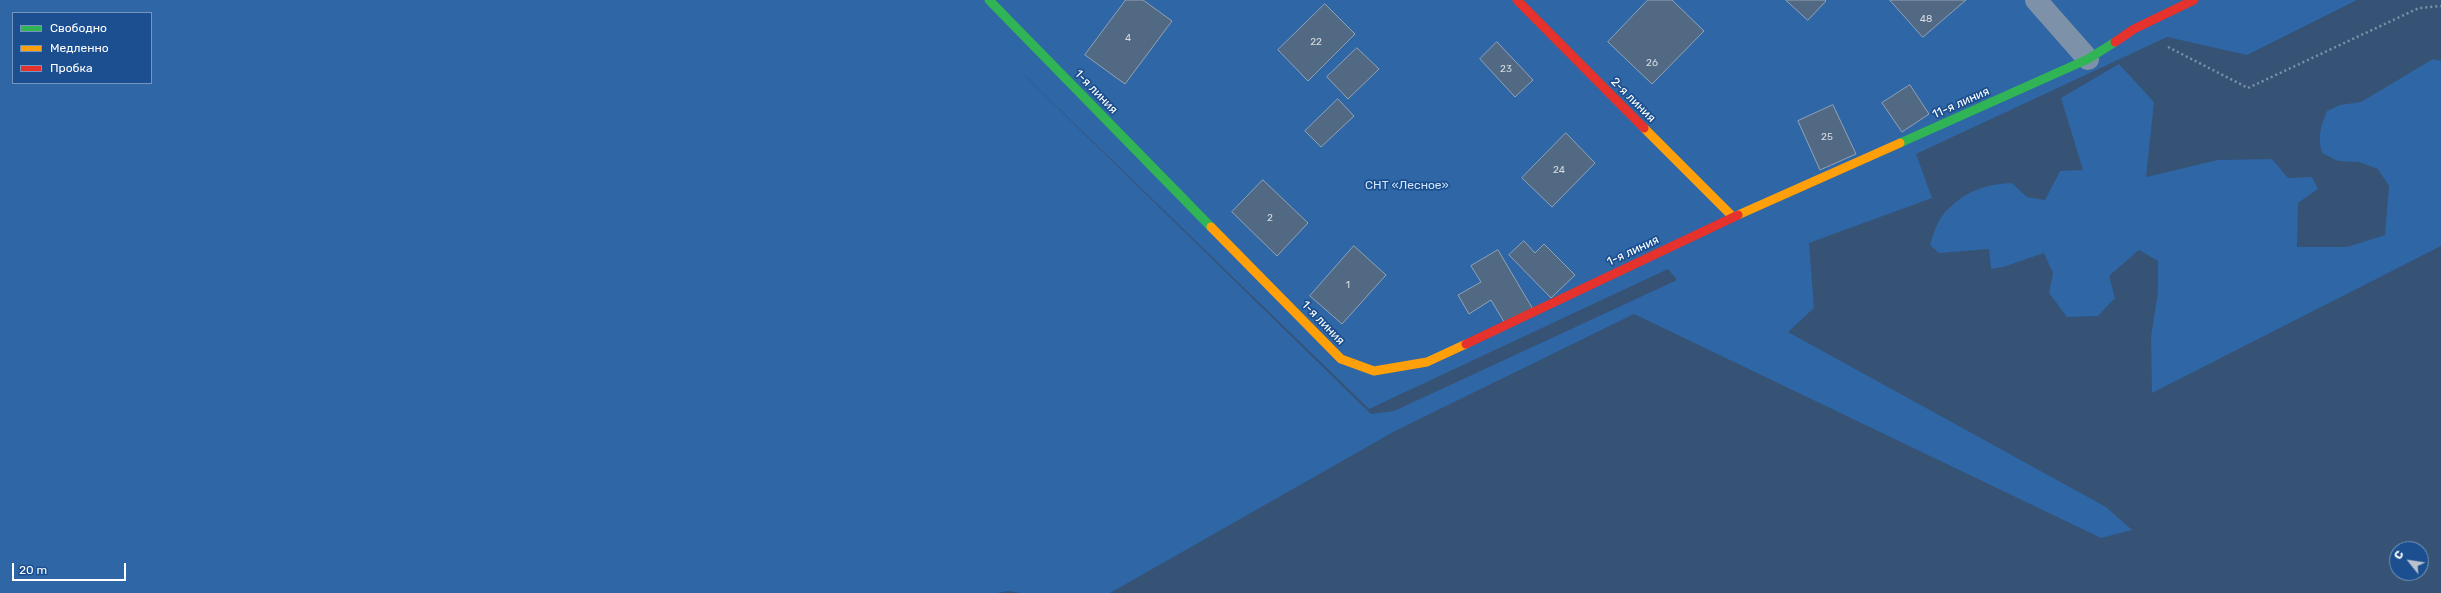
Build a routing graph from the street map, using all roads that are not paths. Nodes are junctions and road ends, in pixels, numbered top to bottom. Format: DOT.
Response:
graph roads {
  1 [pos="989,0"];
  2 [pos="1517,0"];
  3 [pos="2036,0"];
  4 [pos="2194,0"];
  5 [pos="2088,59"];
  6 [pos="1733,217"];
  1 -- 6 [label="street, 1-я линия"];
  2 -- 6 [label="street, 2-я линия"];
  3 -- 5 [label="street"];
  4 -- 5 [label="street, 11-я линия"];
  5 -- 6 [label="street, 11-я линия"];
}
